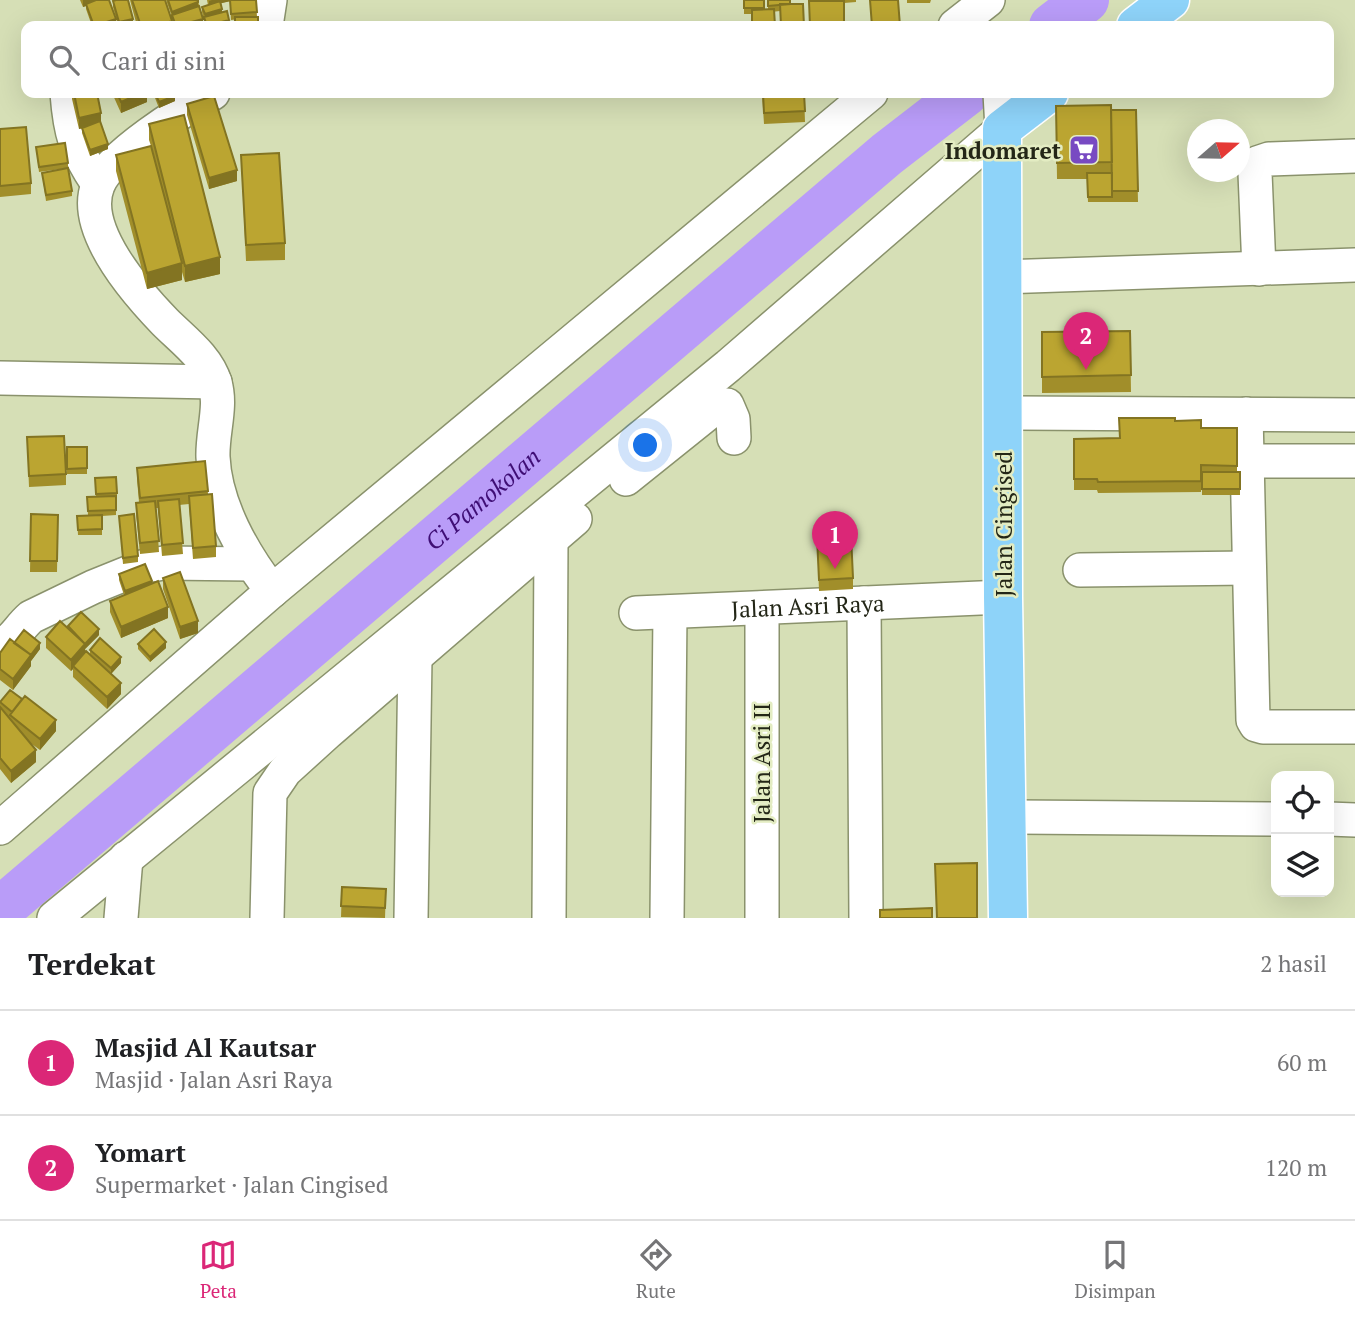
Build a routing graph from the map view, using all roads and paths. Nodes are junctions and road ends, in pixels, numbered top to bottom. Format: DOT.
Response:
graph roads {
  1 [pos="270,0"];
  2 [pos="988,0"];
  3 [pos="995,0"];
  4 [pos="1170,0"];
  5 [pos="267,21"];
  6 [pos="961,21"];
  7 [pos="997,21"];
  8 [pos="1143,21"];
  9 [pos="67,98"];
  10 [pos="205,98"];
  11 [pos="865,98"];
  12 [pos="1036,98"];
  13 [pos="1001,111"];
  14 [pos="1355,156"];
  15 [pos="98,184"];
  16 [pos="1355,265"];
  17 [pos="1259,269"];
  18 [pos="1003,276"];
  19 [pos="0,378"];
  20 [pos="215,382"];
  21 [pos="1003,413"];
  22 [pos="1247,414"];
  23 [pos="1355,415"];
  24 [pos="734,439"];
  25 [pos="1247,461"];
  26 [pos="1355,461"];
  27 [pos="569,510"];
  28 [pos="542,532"];
  29 [pos="251,564"];
  30 [pos="1249,568"];
  31 [pos="1080,570"];
  32 [pos="272,591"];
  33 [pos="992,597"];
  34 [pos="864,603"];
  35 [pos="762,608"];
  36 [pos="670,612"];
  37 [pos="636,613"];
  38 [pos="0,647"];
  39 [pos="415,657"];
  40 [pos="1355,727"];
  41 [pos="1006,817"];
  42 [pos="1271,819"];
  43 [pos="1334,819"];
  44 [pos="1355,820"];
  45 [pos="0,828"];
  46 [pos="126,858"];
  47 [pos="54,918"];
  48 [pos="121,918"];
  49 [pos="267,918"];
  50 [pos="411,918"];
  51 [pos="549,918"];
  52 [pos="667,918"];
  53 [pos="762,918"];
  54 [pos="866,918"];
  55 [pos="1009,918"];
  1 -- 5 [label="street"];
  2 -- 6 [label="street"];
  3 -- 7 [label="street"];
  4 -- 8 [label="main road"];
  9 -- 15 [label="street"];
  10 -- 15 [label="street"];
  11 -- 32 [label="street"];
  12 -- 13 [label="main road"];
  13 -- 18 [label="main road, Jalan Cingised"];
  13 -- 27 [label="street"];
  14 -- 17 [label="street"];
  15 -- 20 [label="street"];
  16 -- 17 [label="street"];
  17 -- 18 [label="street"];
  18 -- 21 [label="main road, Jalan Cingised"];
  19 -- 20 [label="street"];
  20 -- 29 [label="street"];
  21 -- 22 [label="street"];
  21 -- 33 [label="main road, Jalan Cingised"];
  22 -- 23 [label="street"];
  22 -- 25 [label="street"];
  24 -- 27 [label="street"];
  25 -- 26 [label="street"];
  25 -- 30 [label="street"];
  27 -- 28 [label="street"];
  28 -- 39 [label="street"];
  28 -- 46 [label="street"];
  28 -- 51 [label="street"];
  29 -- 32 [label="street"];
  29 -- 38 [label="street"];
  30 -- 31 [label="street"];
  30 -- 40 [label="street"];
  32 -- 45 [label="street"];
  33 -- 34 [label="street, Jalan Asri Raya"];
  33 -- 41 [label="main road, Jalan Cingised"];
  34 -- 35 [label="street, Jalan Asri Raya"];
  34 -- 54 [label="street"];
  35 -- 36 [label="street, Jalan Asri Raya"];
  35 -- 53 [label="street, Jalan Asri II"];
  36 -- 37 [label="street, Jalan Asri Raya"];
  36 -- 52 [label="street"];
  39 -- 49 [label="street"];
  39 -- 50 [label="street"];
  41 -- 42 [label="street"];
  41 -- 55 [label="main road, Jalan Cingised"];
  43 -- 44 [label="street"];
  46 -- 47 [label="street"];
  46 -- 48 [label="street"];
}
